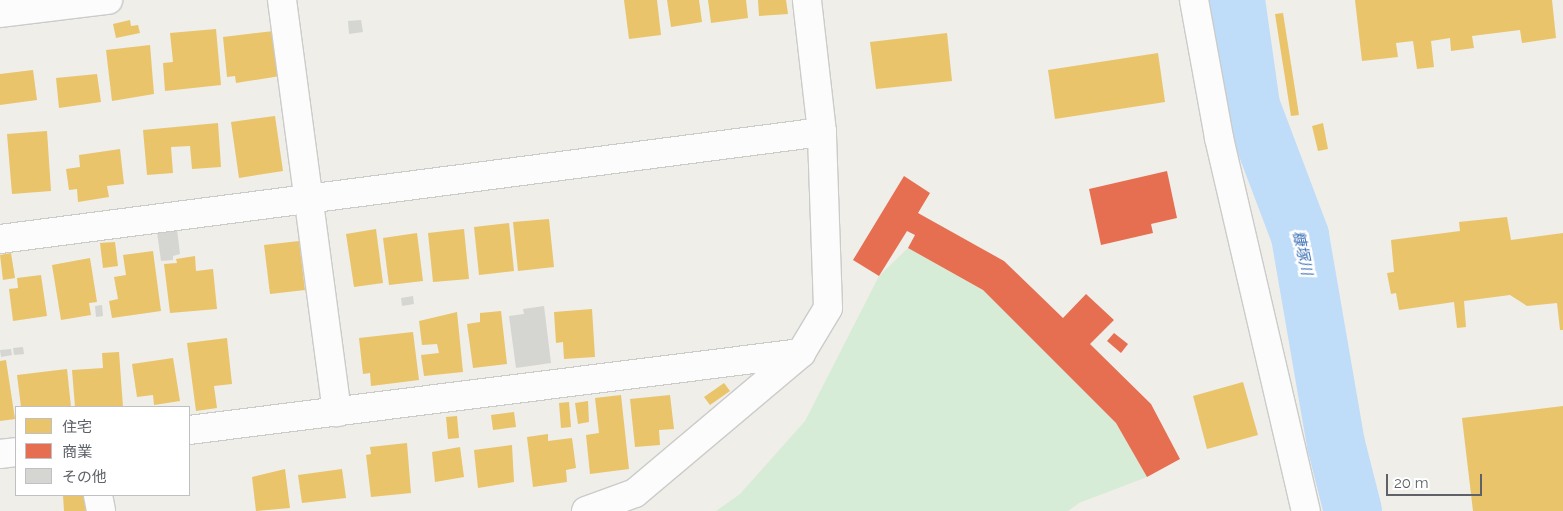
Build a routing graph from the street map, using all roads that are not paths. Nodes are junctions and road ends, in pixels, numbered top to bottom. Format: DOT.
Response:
graph roads {
  1 [pos="108,0"];
  2 [pos="282,0"];
  3 [pos="807,0"];
  4 [pos="1194,0"];
  5 [pos="0,13"];
  6 [pos="822,132"];
  7 [pos="310,199"];
  8 [pos="0,239"];
  9 [pos="801,354"];
  10 [pos="338,412"];
  11 [pos="190,430"];
  12 [pos="15,452"];
  13 [pos="0,454"];
  14 [pos="98,496"];
  15 [pos="101,511"];
  16 [pos="586,511"];
  17 [pos="1306,511"];
  1 -- 5 [label="street"];
  2 -- 7 [label="street"];
  3 -- 6 [label="street"];
  4 -- 17 [label="street"];
  6 -- 7 [label="street"];
  6 -- 9 [label="street"];
  7 -- 8 [label="street"];
  7 -- 10 [label="street"];
  9 -- 10 [label="street"];
  9 -- 16 [label="street"];
  10 -- 11 [label="street"];
  12 -- 13 [label="street"];
  14 -- 15 [label="street"];
}
